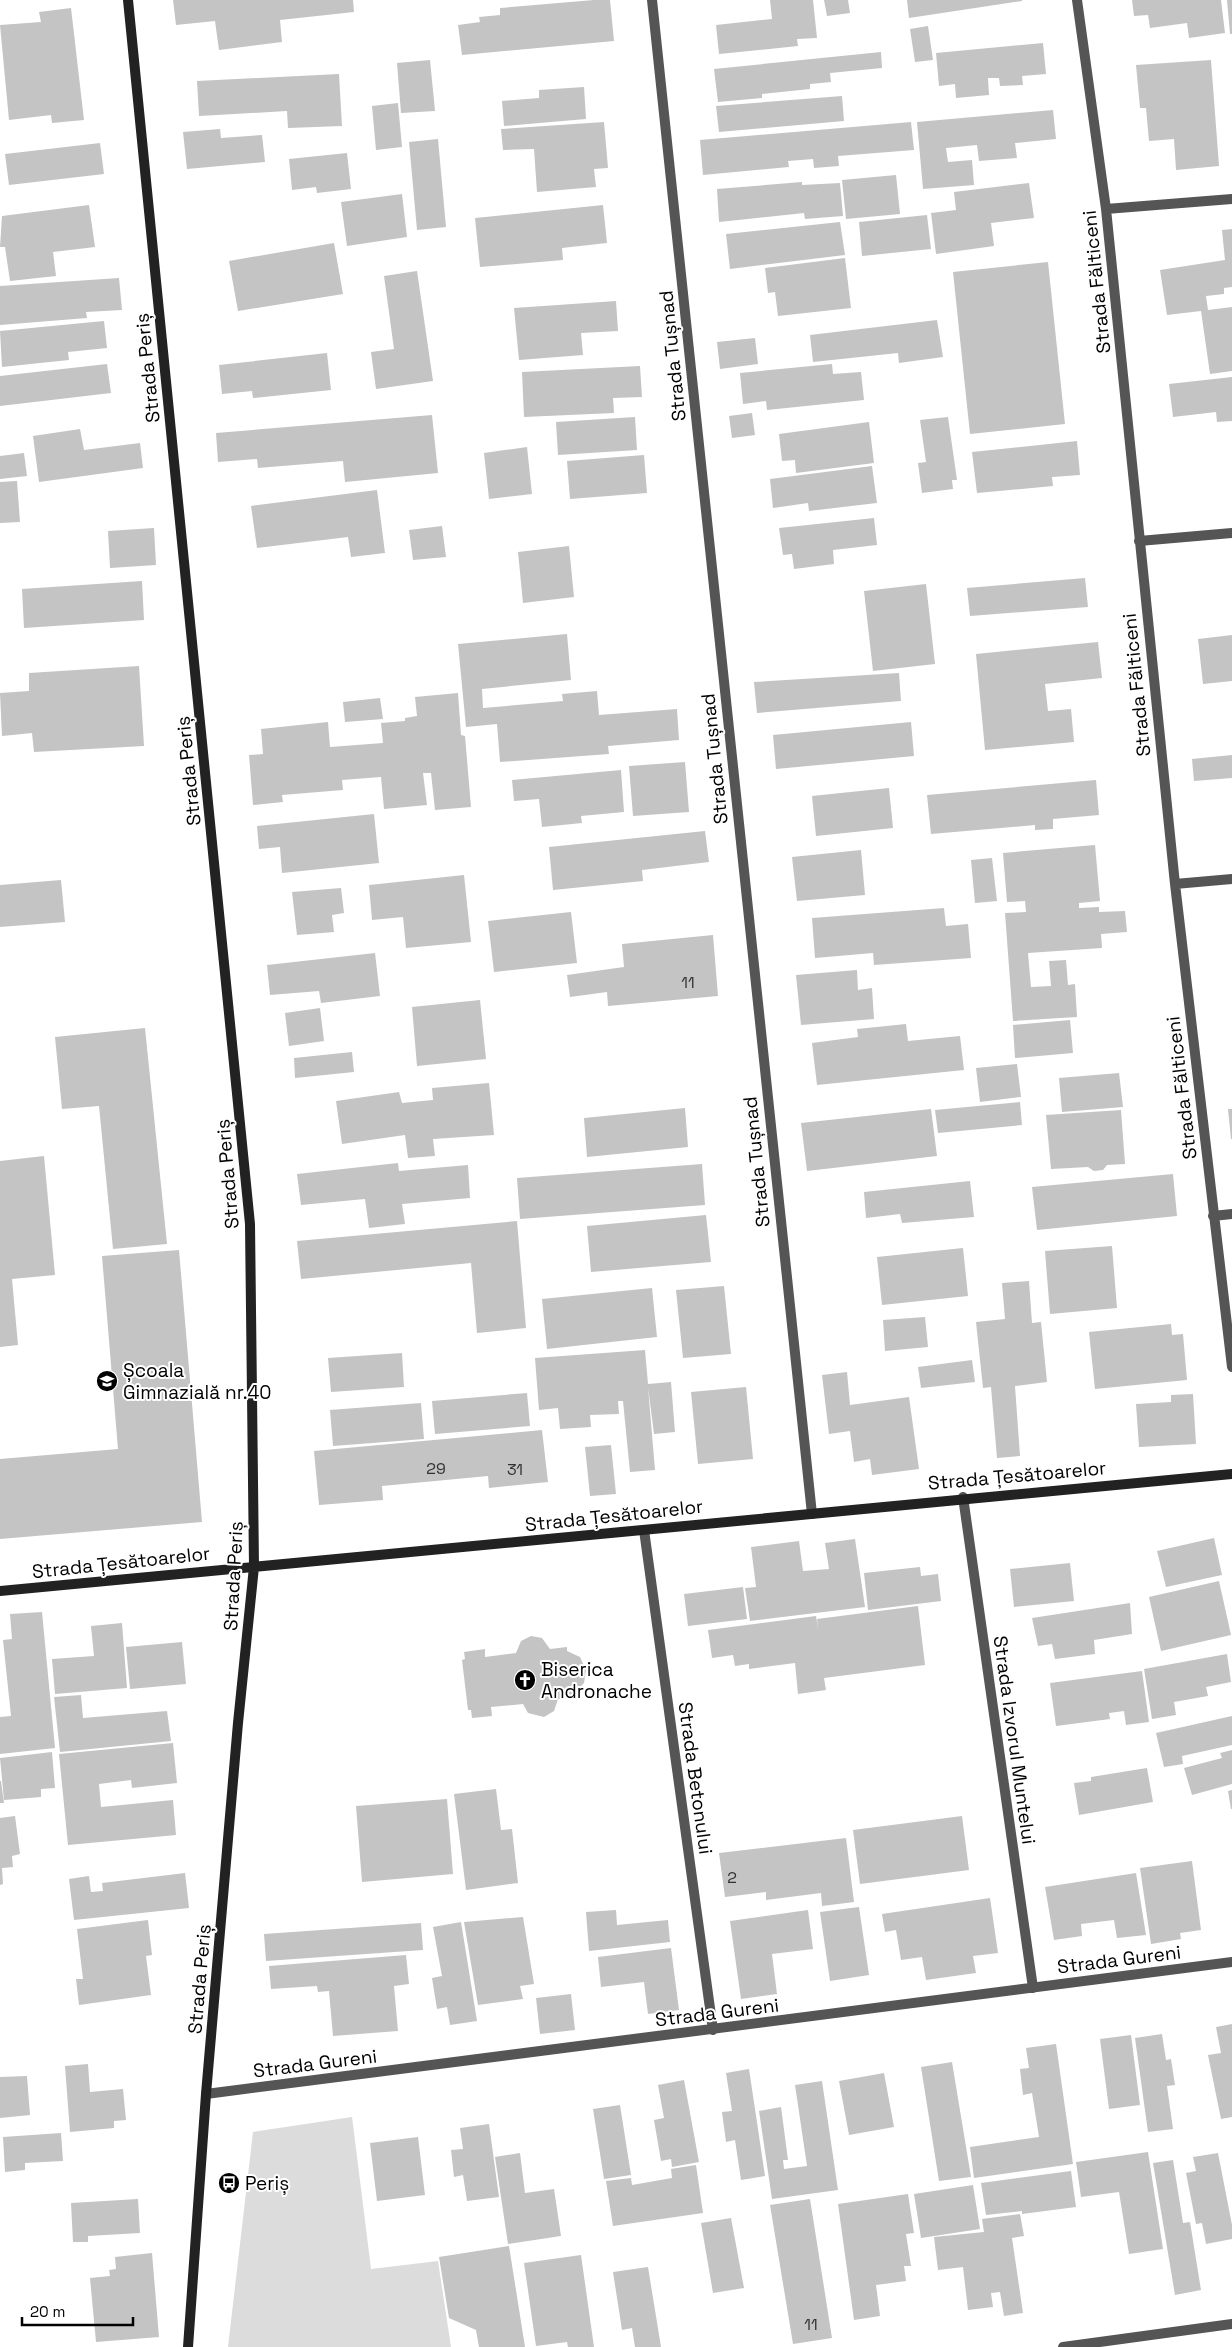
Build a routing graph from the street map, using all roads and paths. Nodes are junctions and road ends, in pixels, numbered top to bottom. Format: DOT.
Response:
graph roads {
  1 [pos="128,0"];
  2 [pos="652,0"];
  3 [pos="1077,0"];
  4 [pos="1232,199"];
  5 [pos="1106,209"];
  6 [pos="1232,533"];
  7 [pos="1139,541"];
  8 [pos="1232,879"];
  9 [pos="1175,884"];
  10 [pos="1232,1214"];
  11 [pos="1213,1216"];
  12 [pos="1232,1367"];
  13 [pos="1232,1474"];
  14 [pos="962,1497"];
  15 [pos="812,1514"];
  16 [pos="644,1530"];
  17 [pos="254,1567"];
  18 [pos="0,1591"];
  19 [pos="1232,1962"];
  20 [pos="1033,1988"];
  21 [pos="713,2030"];
  22 [pos="206,2094"];
  23 [pos="1232,2324"];
  24 [pos="188,2347"];
  25 [pos="1063,2347"];
  1 -- 17 [label="street, Strada Periș"];
  2 -- 15 [label="street, Strada Tușnad"];
  3 -- 5 [label="street, Strada Fălticeni"];
  4 -- 5 [label="street"];
  5 -- 7 [label="street, Strada Fălticeni"];
  6 -- 7 [label="street"];
  7 -- 9 [label="street, Strada Fălticeni"];
  8 -- 9 [label="street"];
  9 -- 11 [label="street, Strada Fălticeni"];
  10 -- 11 [label="street"];
  11 -- 12 [label="street, Strada Fălticeni"];
  13 -- 14 [label="street, Strada Țesătoarelor"];
  14 -- 15 [label="street, Strada Țesătoarelor"];
  14 -- 20 [label="street, Strada Izvorul Muntelui"];
  15 -- 16 [label="street, Strada Țesătoarelor"];
  16 -- 17 [label="street, Strada Țesătoarelor"];
  16 -- 21 [label="street, Strada Betonului"];
  17 -- 18 [label="street, Strada Țesătoarelor"];
  17 -- 22 [label="street, Strada Periș"];
  19 -- 20 [label="street, Strada Gureni"];
  20 -- 21 [label="street, Strada Gureni"];
  21 -- 22 [label="street, Strada Gureni"];
  22 -- 24 [label="street, Strada Periș"];
  23 -- 25 [label="street"];
}
